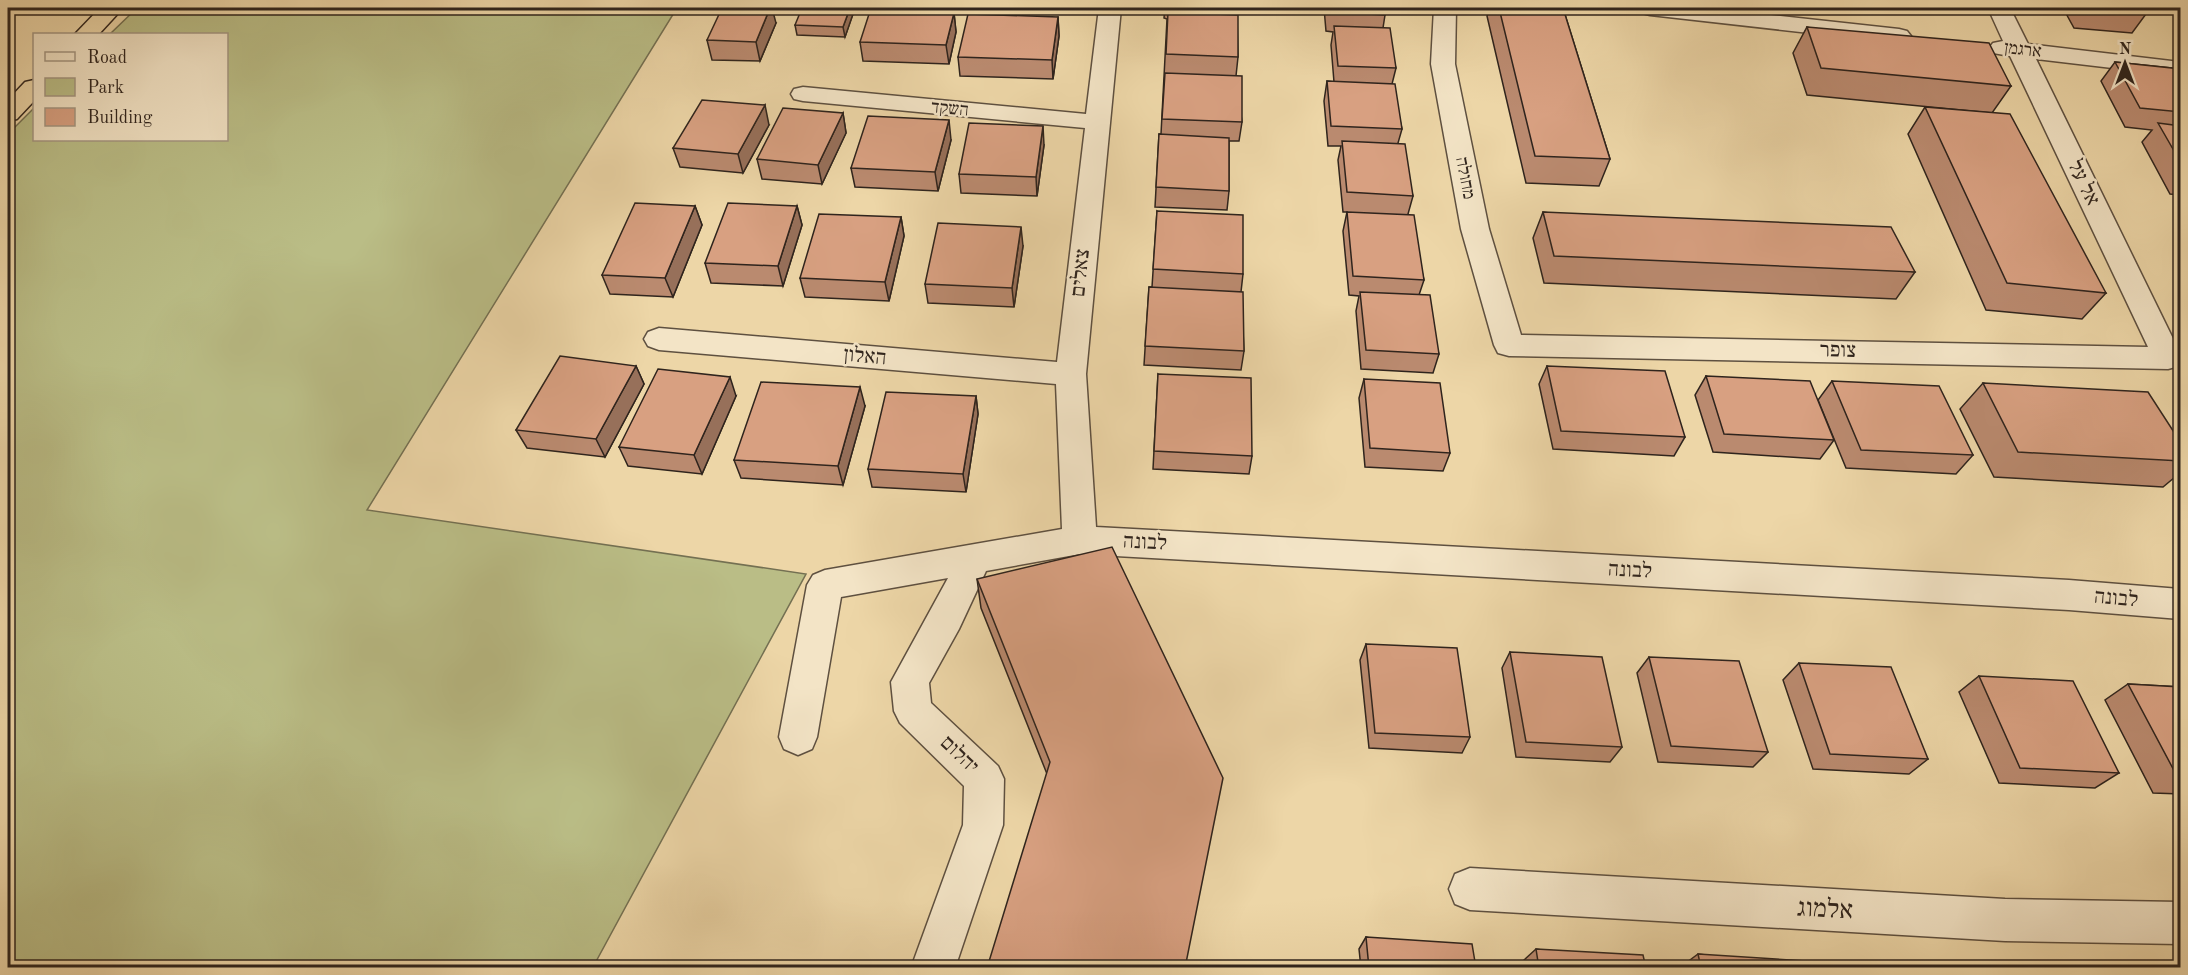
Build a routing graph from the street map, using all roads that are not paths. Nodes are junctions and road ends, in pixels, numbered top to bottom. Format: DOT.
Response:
graph roads {
  1 [pos="112,8"];
  2 [pos="1110,8"];
  3 [pos="1445,8"];
  4 [pos="1650,8"];
  5 [pos="1999,8"];
  6 [pos="1711,11"];
  7 [pos="87,33"];
  8 [pos="1923,39"];
  9 [pos="1982,46"];
  10 [pos="2018,50"];
  11 [pos="2181,69"];
  12 [pos="33,88"];
  13 [pos="803,94"];
  14 [pos="8,114"];
  15 [pos="1096,122"];
  16 [pos="659,339"];
  17 [pos="1509,345"];
  18 [pos="2168,358"];
  19 [pos="1071,374"];
  20 [pos="1080,540"];
  21 [pos="974,559"];
  22 [pos="2181,604"];
  23 [pos="798,737"];
  24 [pos="1470,889"];
  25 [pos="2181,923"];
  26 [pos="933,968"];
  1 -- 7 [label="highway"];
  2 -- 15 [label="street, צאלים"];
  3 -- 17 [label="street, מחולה"];
  4 -- 6 [label="street"];
  5 -- 10 [label="street, אל על"];
  6 -- 8 [label="street"];
  9 -- 10 [label="street, ארגמן"];
  10 -- 11 [label="street, ארגמן"];
  10 -- 18 [label="street, אל על"];
  12 -- 14 [label="highway"];
  13 -- 15 [label="street, השקד"];
  15 -- 19 [label="street, צאלים"];
  16 -- 19 [label="street, האלון"];
  17 -- 18 [label="street, צופר"];
  19 -- 20 [label="street, צאלים"];
  20 -- 21 [label="street, לבונה"];
  20 -- 22 [label="street, לבונה"];
  21 -- 23 [label="street, לבונה"];
  21 -- 26 [label="street, יהלום"];
  24 -- 25 [label="street, אלמוג"];
}
